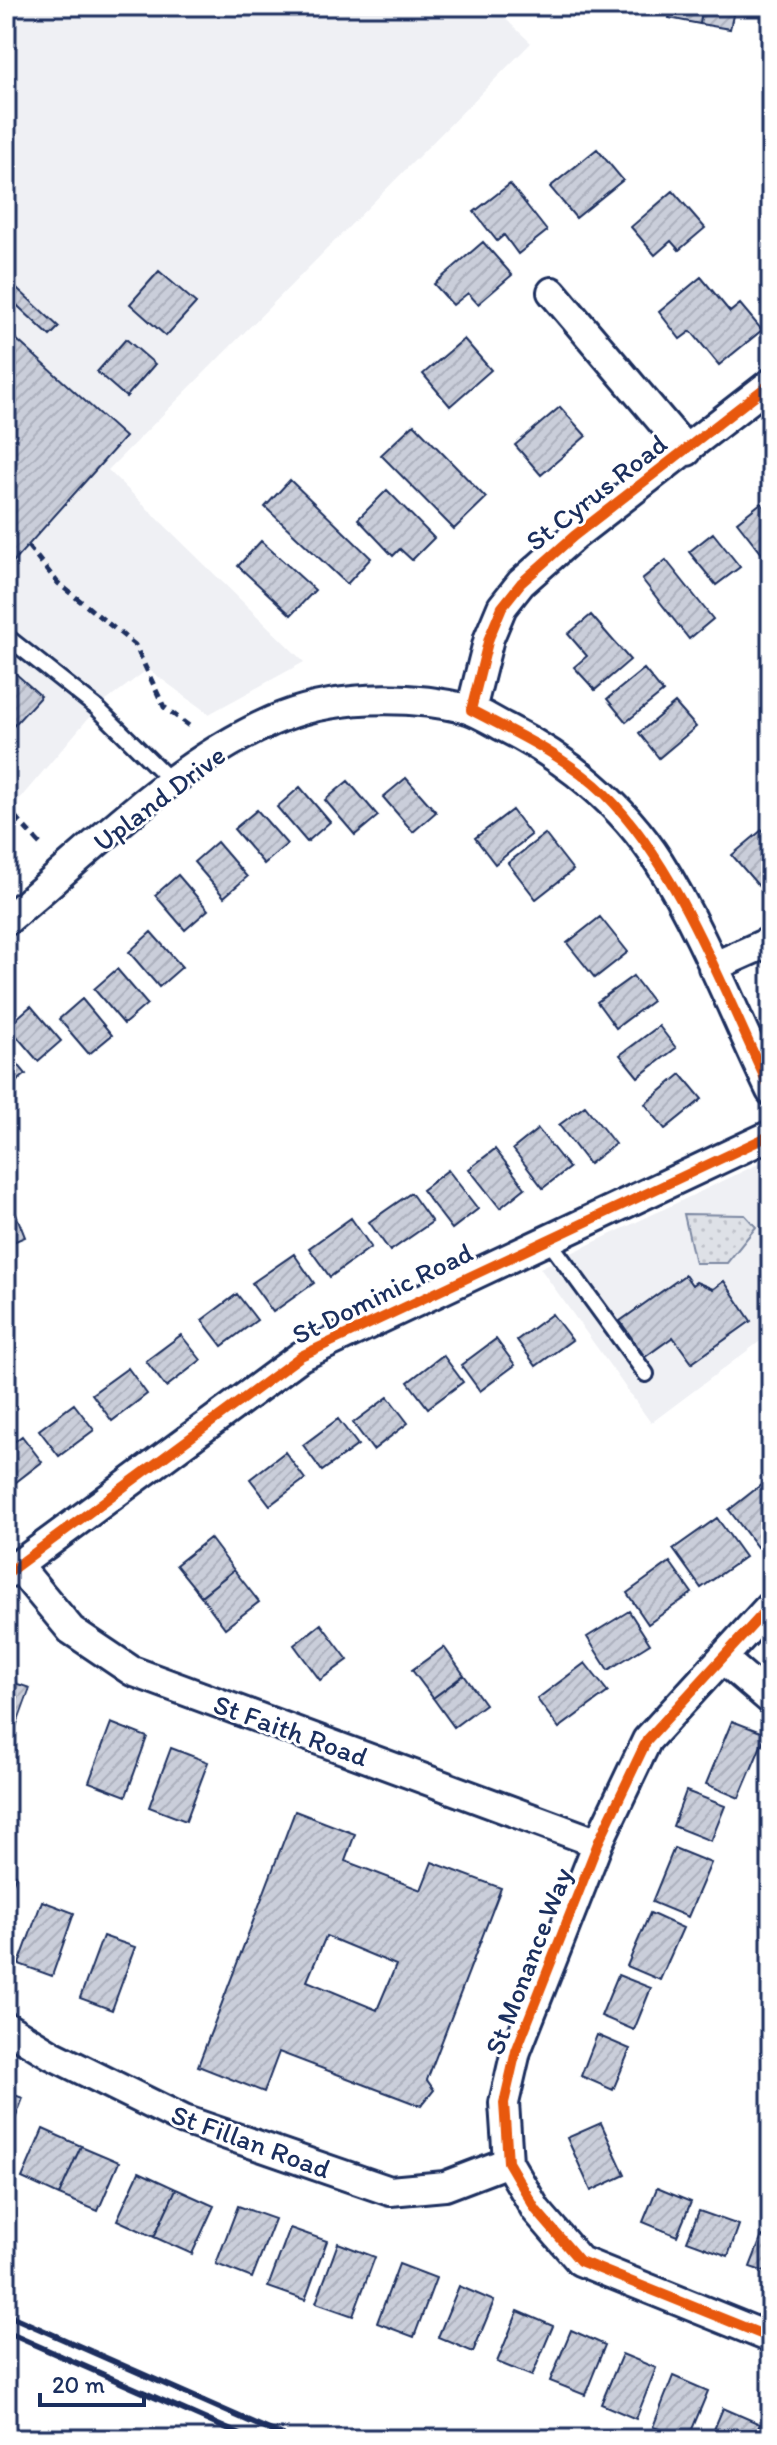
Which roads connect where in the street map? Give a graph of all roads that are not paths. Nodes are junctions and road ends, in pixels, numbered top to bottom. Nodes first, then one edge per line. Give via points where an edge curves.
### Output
1 (552, 292) dead end
2 (771, 383) edge
3 (687, 451) junction
4 (6, 636) edge
5 (471, 710) junction
6 (172, 782) junction
7 (6, 921) edge
8 (771, 941) edge
9 (713, 967) junction
10 (771, 1091) edge
11 (771, 1135) edge
12 (548, 1240) junction
13 (646, 1374) dead end
14 (12, 1570) edge
15 (771, 1605) edge
16 (722, 1658) junction
17 (771, 1700) edge
18 (598, 1843) junction
19 (6, 2027) edge
20 (508, 2162) junction
21 (771, 2338) edge

1 - 3 street
2 - 3 street, St Cyrus Road
3 - 5 street, St Cyrus Road via 521,583 502,607 489,638
4 - 6 lane via 97,708
5 - 6 street, Upland Drive via 404,698 322,705 273,721
5 - 9 street, Upland Drive via 538,744 605,794 659,862
6 - 7 street, Upland Drive
8 - 9 street
9 - 10 street, Upland Drive
11 - 12 street, St Dominic Road
12 - 13 lane
12 - 14 street, St Dominic Road via 301,1356
14 - 18 street, St Faith Road via 71,1630 132,1671
15 - 16 street, St Monance Way
16 - 17 street
16 - 18 street, St Monance Way via 647,1740
18 - 20 street, St Monance Way via 516,2051 504,2103
19 - 20 street, St Fillan Road via 184,2120 390,2191 445,2186
20 - 21 street, St Monance Way via 536,2210 580,2261

